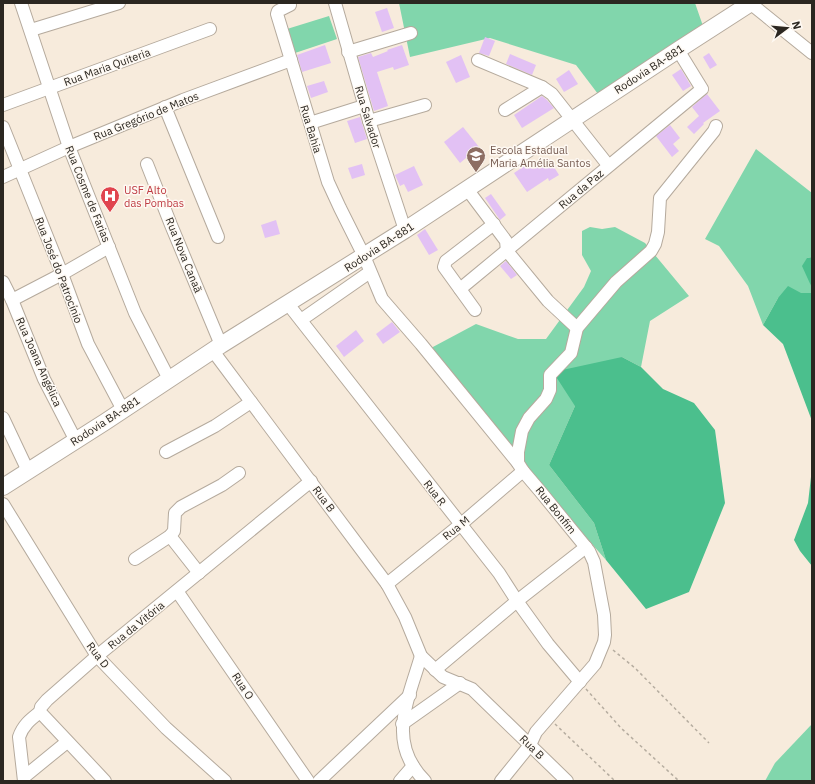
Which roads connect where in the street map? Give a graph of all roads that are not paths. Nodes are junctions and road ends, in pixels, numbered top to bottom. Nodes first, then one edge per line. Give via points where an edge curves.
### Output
1 (21, 3) edge
2 (119, 3) edge
3 (335, 3) edge
4 (750, 3) edge
5 (291, 4) edge
6 (88, 8) edge
7 (210, 29) dead end
8 (30, 30) junction
9 (411, 33) dead end
10 (678, 50) junction
11 (348, 52) junction
12 (812, 53) edge
13 (291, 60) junction
14 (478, 60) dead end
15 (542, 87) junction
16 (49, 89) junction
17 (3, 105) edge
18 (425, 105) dead end
19 (364, 106) junction
20 (165, 107) junction
21 (504, 110) dead end
22 (573, 120) junction
23 (368, 121) junction
24 (310, 123) junction
25 (716, 126) dead end
26 (3, 127) edge
27 (69, 147) junction
28 (147, 164) dead end
29 (608, 165) junction
30 (19, 169) junction
31 (3, 177) edge
32 (467, 189) junction
33 (494, 224) junction
34 (405, 230) junction
35 (218, 237) dead end
36 (109, 247) junction
37 (507, 251) junction
38 (364, 256) junction
39 (370, 272) junction
40 (62, 274) junction
41 (3, 282) edge
42 (460, 289) junction
43 (12, 300) junction
44 (288, 304) junction
45 (475, 310) dead end
46 (301, 320) junction
47 (577, 328) junction
48 (217, 348) junction
49 (169, 380) junction
50 (252, 402) junction
51 (122, 410) junction
52 (3, 418) edge
53 (76, 440) junction
54 (166, 452) dead end
55 (520, 467) junction
56 (28, 471) junction
57 (239, 473) dead end
58 (310, 481) junction
59 (3, 487) edge
60 (3, 504) edge
61 (460, 525) junction
62 (170, 536) junction
63 (586, 547) junction
64 (135, 559) dead end
65 (199, 573) junction
66 (387, 584) junction
67 (177, 591) junction
68 (517, 602) junction
69 (97, 656) junction
70 (421, 656) junction
71 (435, 670) junction
72 (580, 682) junction
73 (460, 683) junction
74 (410, 695) junction
75 (40, 712) junction
76 (402, 724) junction
77 (67, 742) junction
78 (530, 745) junction
79 (412, 766) junction
80 (24, 779) edge
81 (105, 781) edge
82 (225, 781) edge
83 (308, 781) edge
84 (320, 781) edge
85 (400, 781) edge
86 (426, 781) edge
87 (501, 781) edge
88 (568, 781) edge

1 - 8 street, Rua Cosme de Farias
2 - 6 street
3 - 11 street, Rua Salvador
4 - 10 main road, Rodovia BA-881
4 - 12 street
5 - 13 street, Rua Bahia via 280,9 277,14
6 - 8 street
7 - 16 street, Rua Maria Quiteria
8 - 16 street, Rua Cosme de Farias
9 - 11 street
10 - 22 main road, Rodovia BA-881
10 - 29 street, Rua da Paz via 702,89
11 - 19 street, Rua Salvador
13 - 20 street, Rua Gregório de Matos
13 - 24 street, Rua Bahia
14 - 15 street
15 - 21 street
15 - 22 street via 556,97
16 - 17 street, Rua Maria Quiteria
16 - 27 street, Rua Cosme de Farias
18 - 23 street
19 - 23 street, Rua Salvador
19 - 24 street
20 - 27 street, Rua Gregório de Matos
20 - 35 street
22 - 29 street
22 - 32 main road, Rodovia BA-881
23 - 34 street, Rua Salvador
24 - 38 street, Rua Bahia via 328,182
25 - 47 street via 660,198 658,232 651,251 616,282
26 - 30 street, Rua José do Patrocínio
27 - 30 street, Rua Gregório de Matos
27 - 36 street, Rua Cosme de Farias
28 - 48 street, Rua Nova Canaã
29 - 37 street, Rua da Paz
30 - 31 street, Rua Gregório de Matos
30 - 40 street, Rua José do Patrocínio
32 - 33 street
32 - 34 main road, Rodovia BA-881
33 - 37 street via 506,241
33 - 42 street via 450,258 444,266
34 - 38 main road, Rodovia BA-881
36 - 40 street
36 - 49 street, Rua Cosme de Farias via 135,313
37 - 42 street, Rua da Paz
37 - 47 street via 548,301
38 - 39 street, Rua Bonfim
38 - 44 main road, Rodovia BA-881
39 - 46 street
39 - 55 street, Rua Bonfim via 382,299
40 - 43 street
40 - 51 street, Rua José do Patrocínio via 88,344
41 - 43 street, Rua Joana Angélica
42 - 45 street
43 - 53 street, Rua Joana Angélica via 44,379
44 - 46 street, Rua R
44 - 48 main road, Rodovia BA-881
46 - 61 street, Rua R
47 - 55 street via 571,353 550,375 550,390 546,399 524,426 520,439
48 - 49 main road, Rodovia BA-881
48 - 50 street, Rua B
49 - 51 main road, Rodovia BA-881
50 - 54 street via 215,426
50 - 58 street, Rua B
51 - 53 main road, Rodovia BA-881
52 - 56 street
53 - 56 main road, Rodovia BA-881
55 - 61 street, Rua M
55 - 63 street, Rua Bonfim
56 - 59 main road, Rodovia BA-881
57 - 62 street via 181,507 175,513 174,531
58 - 65 street, Rua da Vitória
58 - 66 street, Rua B
60 - 69 street, Rua D
61 - 66 street, Rua M
61 - 68 street, Rua R
62 - 64 street
62 - 65 street
63 - 68 street
63 - 72 street, Rua Bonfim via 594,562 605,635 595,664
65 - 67 street, Rua da Vitória
66 - 70 street, Rua B
67 - 69 street, Rua da Vitória
67 - 83 street, Rua O
68 - 71 street
68 - 72 street, Rua R
69 - 75 street, Rua da Vitória via 47,700
69 - 82 street, Rua D via 166,728
70 - 71 street, Rua B
70 - 74 street
71 - 73 street, Rua B via 446,678
72 - 78 street, Rua Bonfim via 536,732
73 - 76 street
73 - 78 street, Rua B via 472,689
74 - 76 street
74 - 84 street
75 - 77 street
75 - 80 street, Rua da Vitória via 27,722 19,737
76 - 79 street via 404,743
77 - 80 street
77 - 81 street
78 - 87 street, Rua Bonfim
78 - 88 street, Rua B
79 - 85 street
79 - 86 street

